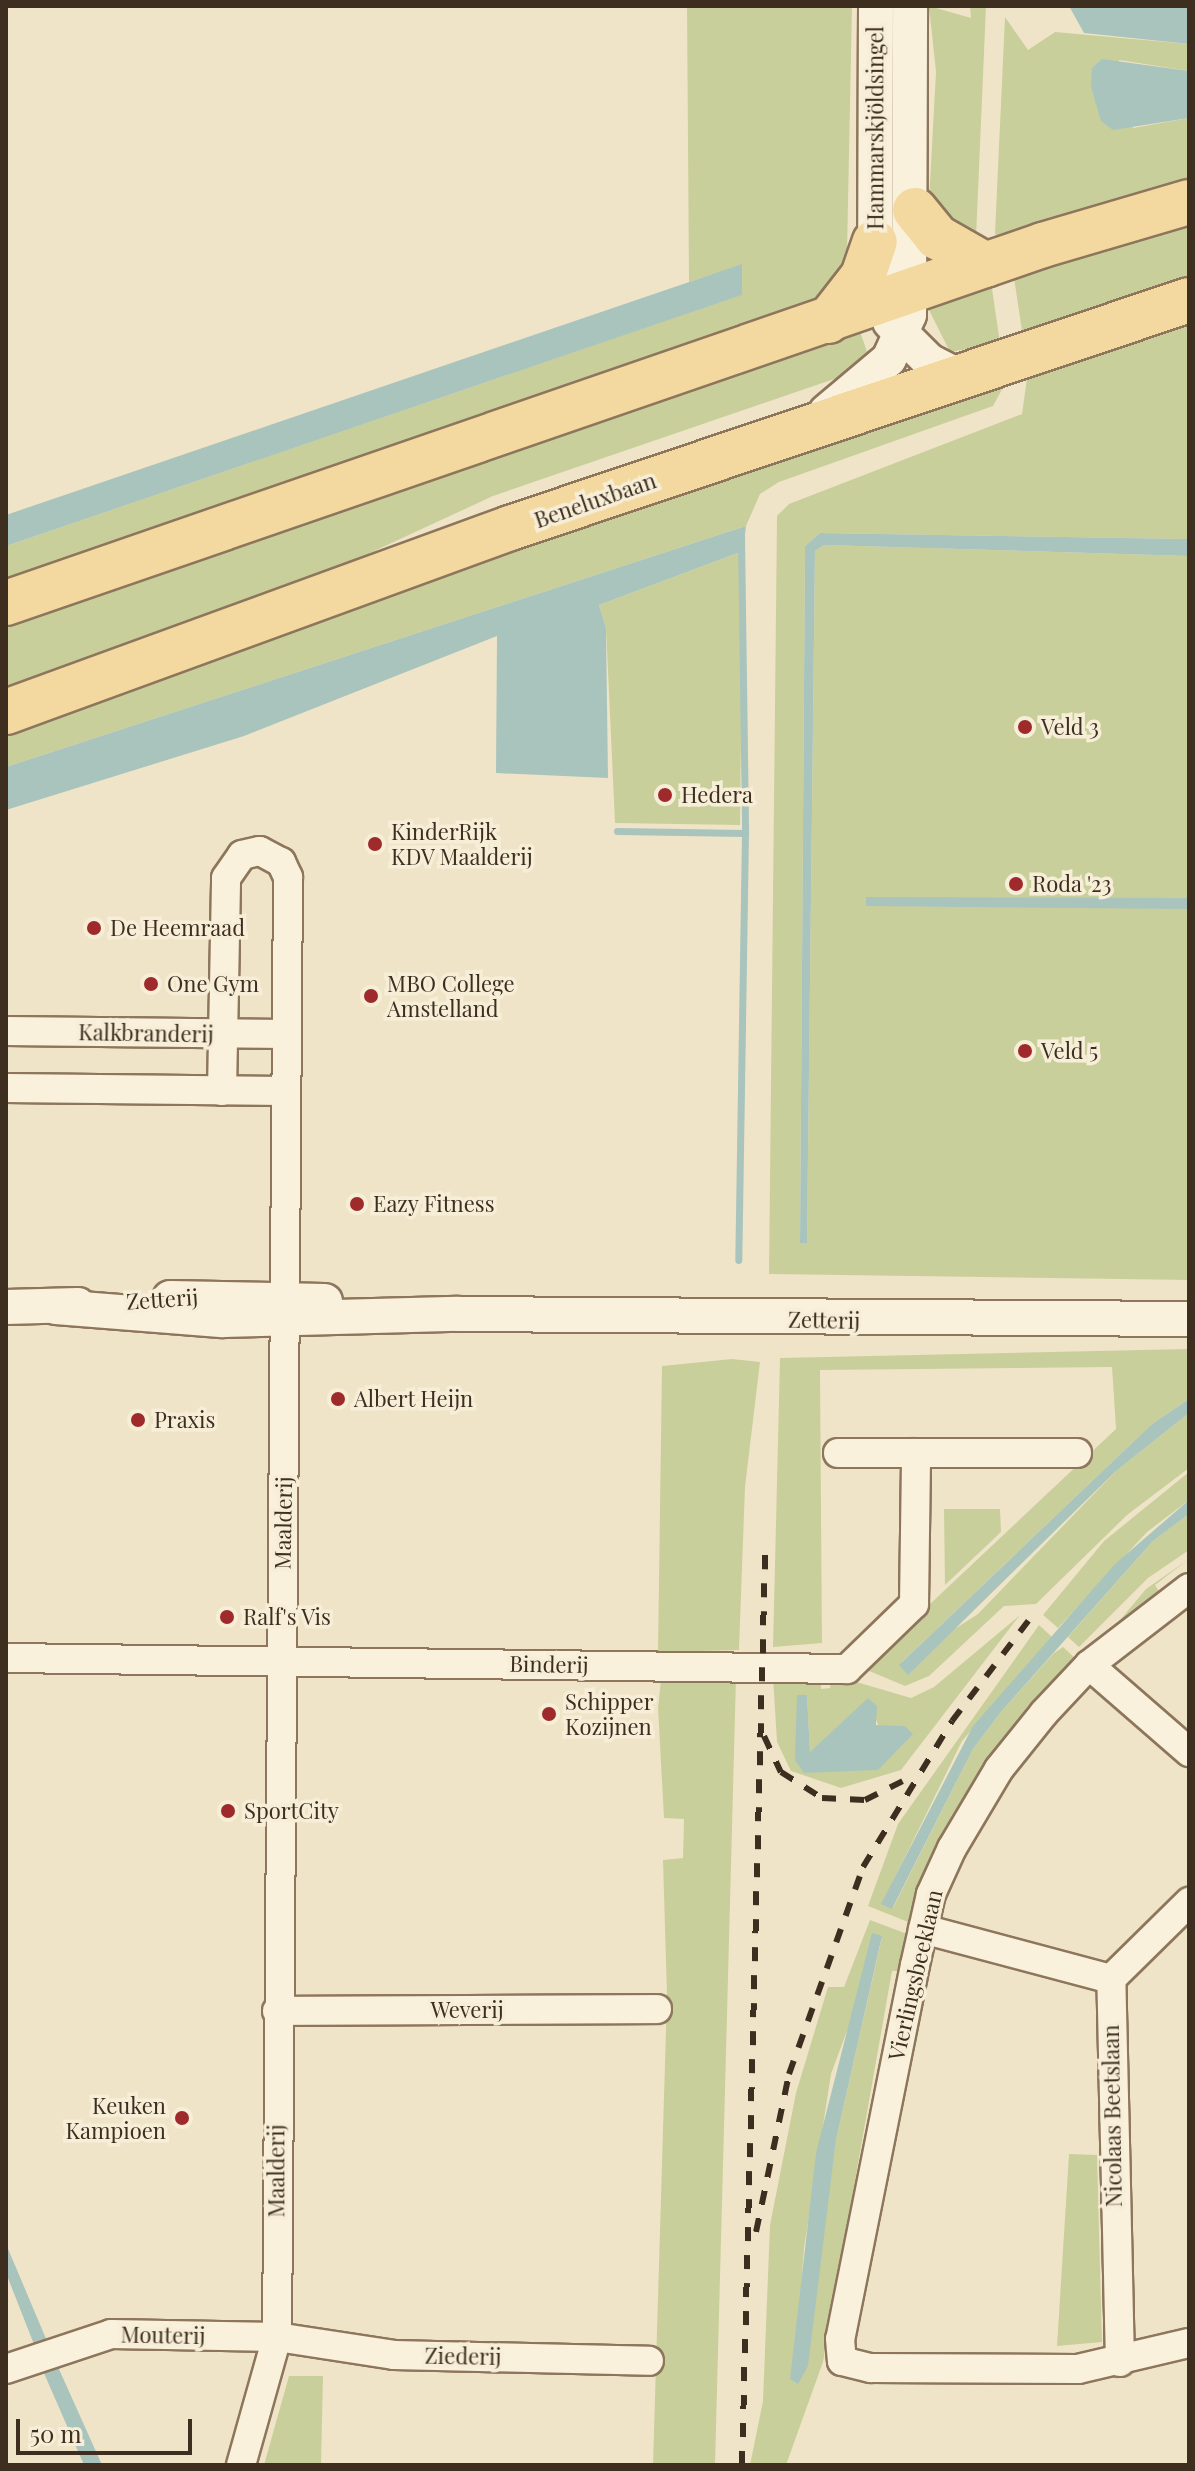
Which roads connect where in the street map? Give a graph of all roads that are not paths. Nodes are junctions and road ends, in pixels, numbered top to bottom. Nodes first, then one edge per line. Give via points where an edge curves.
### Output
1 (876, 6) edge
2 (910, 6) edge
3 (1189, 202) edge
4 (915, 210) junction
5 (875, 242) junction
6 (986, 265) junction
7 (1189, 300) edge
8 (897, 311) junction
9 (828, 321) junction
10 (957, 375) junction
11 (796, 432) junction
12 (6, 603) edge
13 (6, 712) edge
14 (6, 1031) edge
15 (223, 1034) junction
16 (286, 1034) junction
17 (6, 1088) edge
18 (222, 1091) junction
19 (285, 1091) junction
20 (6, 1307) edge
21 (283, 1308) junction
22 (1189, 1319) edge
23 (838, 1453) dead end
24 (916, 1453) junction
25 (1077, 1453) dead end
26 (1189, 1588) edge
27 (6, 1658) edge
28 (281, 1661) junction
29 (1089, 1665) junction
30 (1189, 1752) edge
31 (1189, 1902) edge
32 (923, 1929) junction
33 (1111, 1979) junction
34 (657, 2009) dead end
35 (277, 2011) junction
36 (277, 2337) junction
37 (1189, 2343) edge
38 (649, 2361) dead end
39 (1120, 2362) junction
40 (6, 2369) edge
41 (241, 2465) edge

1 - 5 street, Hammarskjöldsingel
2 - 4 street, Hammarskjöldsingel
3 - 6 main road
4 - 6 main road via 937,237
4 - 8 street, Hammarskjöldsingel
5 - 8 street, Hammarskjöldsingel
5 - 9 main road via 863,276
6 - 8 main road
7 - 10 main road, Beneluxbaan
8 - 9 main road
8 - 10 street
8 - 11 street via 869,382
9 - 12 main road
10 - 11 main road, Beneluxbaan
11 - 13 main road, Beneluxbaan via 206,635
14 - 15 street, Kalkbranderij
15 - 16 street, Kalkbranderij
15 - 16 street, Maalderij via 226,878 242,855 260,851 281,862 288,877
15 - 18 street, Maalderij
16 - 19 street, Maalderij
17 - 18 street
18 - 19 street
19 - 21 street, Maalderij
20 - 21 street, Zetterij
21 - 22 street, Zetterij
21 - 28 street, Maalderij
23 - 24 street
24 - 25 street
24 - 28 street, Binderij via 914,1604 847,1669
26 - 29 street, Vierlingsbeeklaan
27 - 28 street, Binderij
28 - 35 street, Maalderij
29 - 30 street
29 - 32 street, Vierlingsbeeklaan via 971,1811 931,1894
31 - 33 street
32 - 33 street
32 - 39 street, Vierlingsbeeklaan via 856,2260 842,2361 871,2368
33 - 39 street, Nicolaas Beetslaan
34 - 35 street, Weverij
35 - 36 street, Maalderij
36 - 38 street, Ziederij via 394,2355
36 - 40 street, Mouterij via 111,2334
36 - 41 street, Maalderij
37 - 39 street

